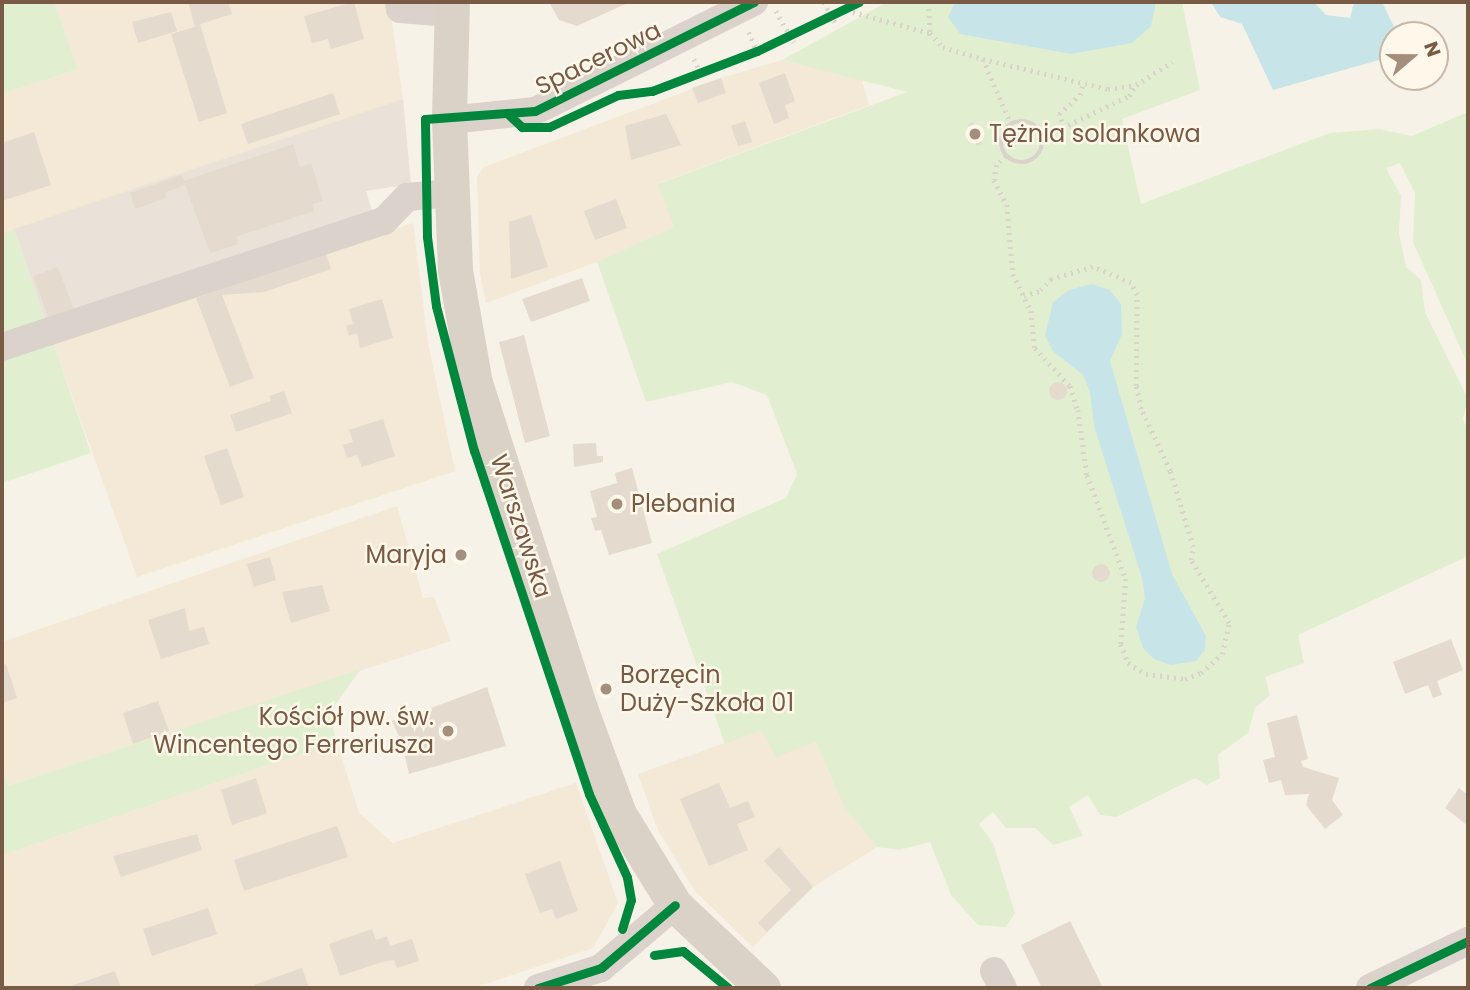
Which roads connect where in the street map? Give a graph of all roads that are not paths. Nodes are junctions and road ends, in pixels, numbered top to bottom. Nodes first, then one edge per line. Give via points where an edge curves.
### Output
1 (399, 2) edge
2 (452, 8) edge
3 (756, 14) edge
4 (449, 120) junction
5 (452, 193) junction
6 (2, 346) edge
7 (674, 905) junction
8 (1468, 941) edge
9 (538, 988) edge
10 (763, 988) edge
11 (1370, 988) edge

1 - 2 street via 400,9
2 - 4 main road, Warszawska
3 - 4 street, Spacerowa via 535,111
4 - 5 main road, Warszawska
5 - 6 street via 407,197 384,221
5 - 7 main road, Warszawska via 455,270 474,383 607,786 627,830
7 - 9 street via 601,968
7 - 10 main road, Warszawska
8 - 11 street

